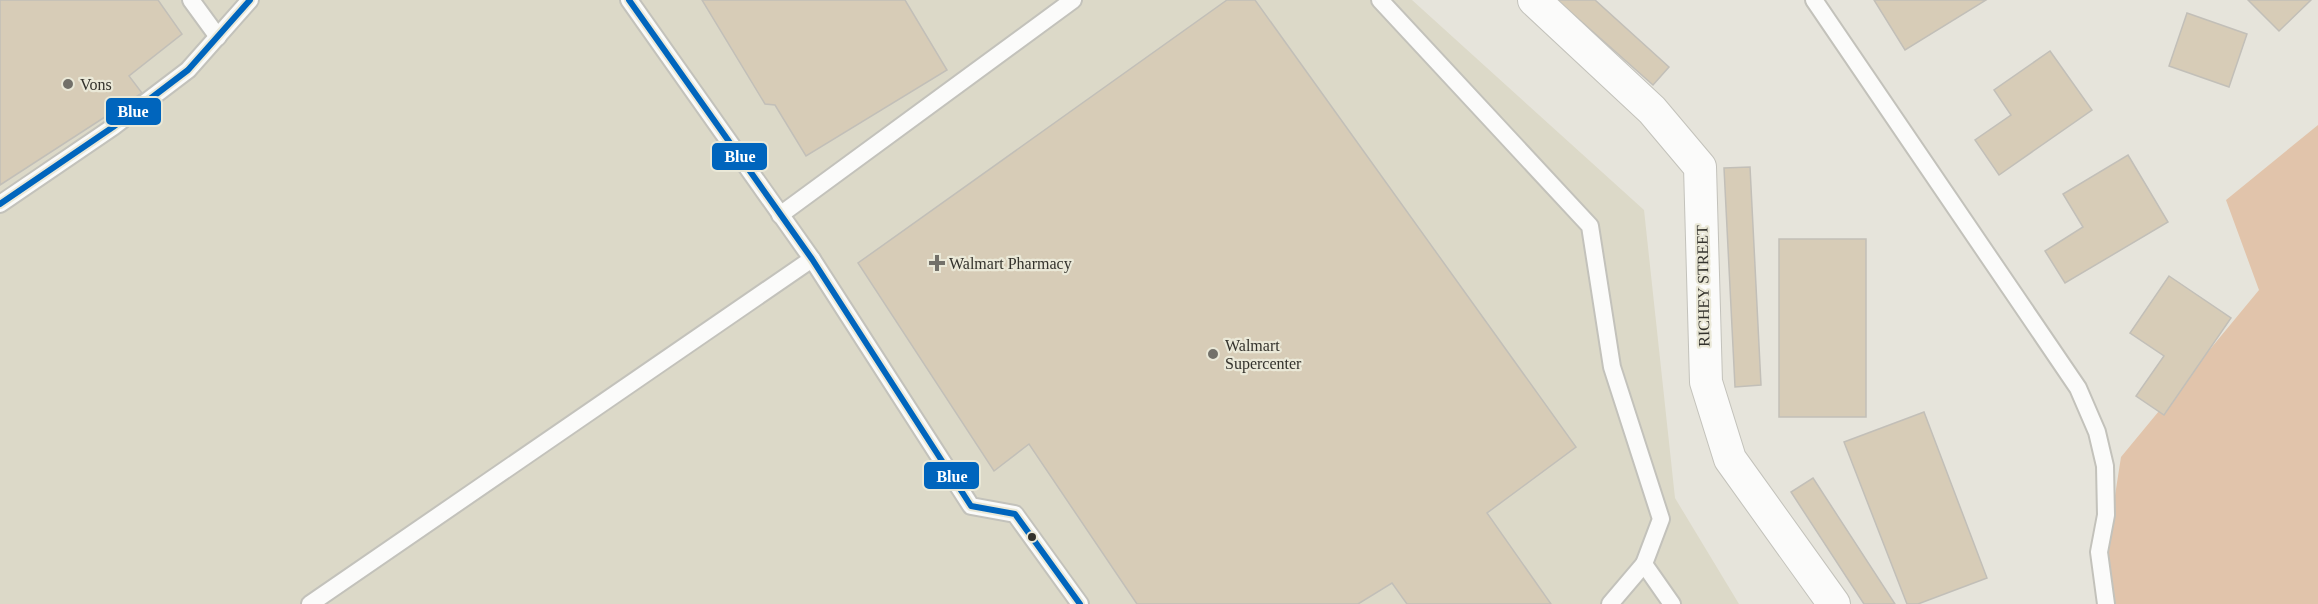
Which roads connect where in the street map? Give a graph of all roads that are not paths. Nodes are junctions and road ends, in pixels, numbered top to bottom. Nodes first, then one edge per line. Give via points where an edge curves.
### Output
1 (191, 0) edge
2 (250, 0) edge
3 (629, 0) edge
4 (1073, 0) edge
5 (1380, 0) edge
6 (1534, 0) edge
7 (1814, 0) edge
8 (218, 37) junction
9 (0, 204) edge
10 (780, 215) junction
11 (812, 259) junction
12 (1644, 564) junction
13 (310, 604) edge
14 (1080, 604) edge
15 (1611, 604) edge
16 (1672, 604) edge
17 (1834, 604) edge
18 (2106, 604) edge

1 - 8 lane
2 - 8 lane
3 - 10 lane
4 - 10 lane
5 - 12 lane via 1590,226 1612,367 1661,519
6 - 17 street, RICHEY STREET via 1652,110 1700,167 1706,382 1730,459
7 - 18 lane via 2078,388 2097,432 2105,465 2106,516 2099,552
8 - 9 lane via 188,70
10 - 11 lane
11 - 13 lane
11 - 14 lane via 971,506 1015,514
12 - 15 lane
12 - 16 lane

